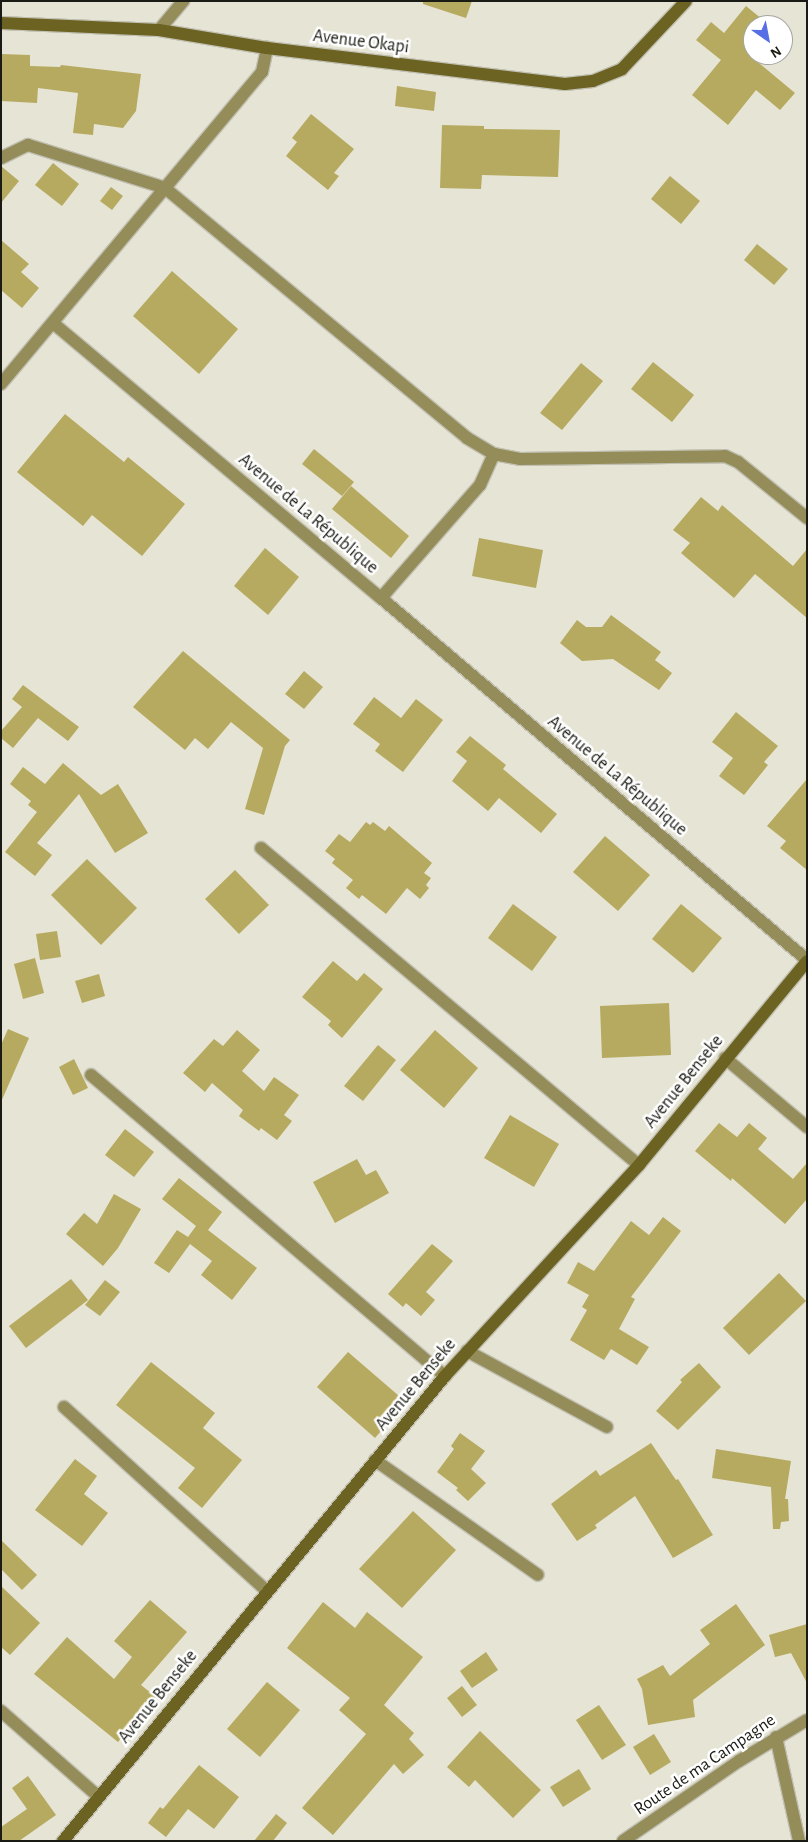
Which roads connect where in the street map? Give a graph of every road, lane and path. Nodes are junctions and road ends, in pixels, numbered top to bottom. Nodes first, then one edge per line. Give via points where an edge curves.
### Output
1 (183, 1) edge
2 (686, 1) edge
3 (1, 23) edge
4 (159, 30) junction
5 (268, 48) junction
6 (1, 158) edge
7 (165, 188) junction
8 (53, 323) junction
9 (1, 384) edge
10 (494, 454) junction
11 (807, 518) edge
12 (381, 598) junction
13 (261, 848) dead end
14 (807, 961) edge
15 (725, 1058) junction
16 (91, 1075) dead end
17 (807, 1127) edge
18 (639, 1165) junction
19 (467, 1351) junction
20 (445, 1376) junction
21 (64, 1407) dead end
22 (607, 1427) dead end
23 (375, 1460) junction
24 (538, 1574) dead end
25 (267, 1591) junction
26 (1, 1711) edge
27 (807, 1720) edge
28 (776, 1737) junction
29 (99, 1797) junction
30 (63, 1841) edge
31 (623, 1841) edge
32 (799, 1841) edge

1 - 4 street
2 - 5 street, Avenue Okapi via 622,68 593,81 565,84
3 - 4 street, Avenue Okapi
4 - 5 street, Avenue Okapi
5 - 7 street via 262,72
6 - 7 street via 28,145
7 - 8 street
7 - 10 street via 467,438
8 - 9 street
8 - 12 street, Avenue de La République
10 - 11 street via 520,459 725,456 738,462
10 - 12 street via 480,485
12 - 14 street, Avenue de La République
13 - 18 street
14 - 15 street, Avenue Benseke
15 - 17 street
15 - 18 street, Avenue Benseke
16 - 20 street
18 - 19 street, Avenue Benseke
19 - 20 street, Avenue Benseke
19 - 22 street
20 - 23 street, Avenue Benseke
21 - 25 street
23 - 24 street
23 - 25 street, Avenue Benseke
25 - 29 street, Avenue Benseke
26 - 29 street
27 - 28 street, Route de ma Campagne
28 - 31 street, Route de ma Campagne
28 - 32 street
29 - 30 street, Avenue Benseke

